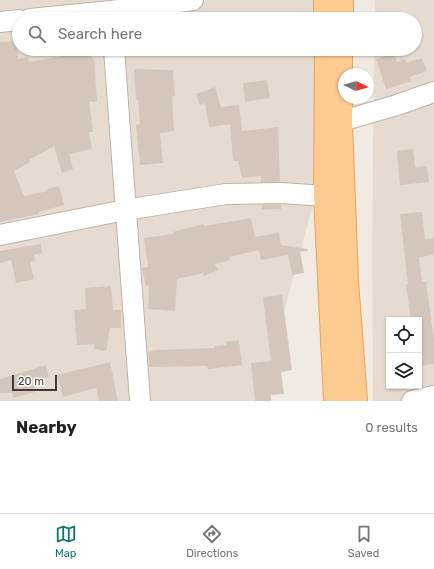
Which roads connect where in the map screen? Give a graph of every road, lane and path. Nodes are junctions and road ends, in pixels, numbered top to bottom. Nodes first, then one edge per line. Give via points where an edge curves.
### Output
1 (193, 0) edge
2 (325, 0) edge
3 (342, 0) edge
4 (111, 10) edge
5 (93, 12) edge
6 (325, 12) edge
7 (342, 12) edge
8 (12, 21) edge
9 (0, 22) edge
10 (115, 56) edge
11 (327, 56) edge
12 (340, 56) edge
13 (434, 92) edge
14 (333, 124) junction
15 (325, 196) junction
16 (125, 210) junction
17 (0, 234) edge
18 (434, 396) edge
19 (140, 401) edge
20 (335, 401) edge
21 (356, 401) edge
22 (412, 401) edge

1 - 4 street
2 - 6 main road
3 - 7 main road
4 - 5 street
8 - 9 street
10 - 16 street
11 - 14 main road
12 - 14 main road
13 - 14 street
14 - 15 main road
14 - 21 main road
15 - 16 street via 281,192 226,194
15 - 20 main road
16 - 17 street
16 - 19 street
18 - 22 street

